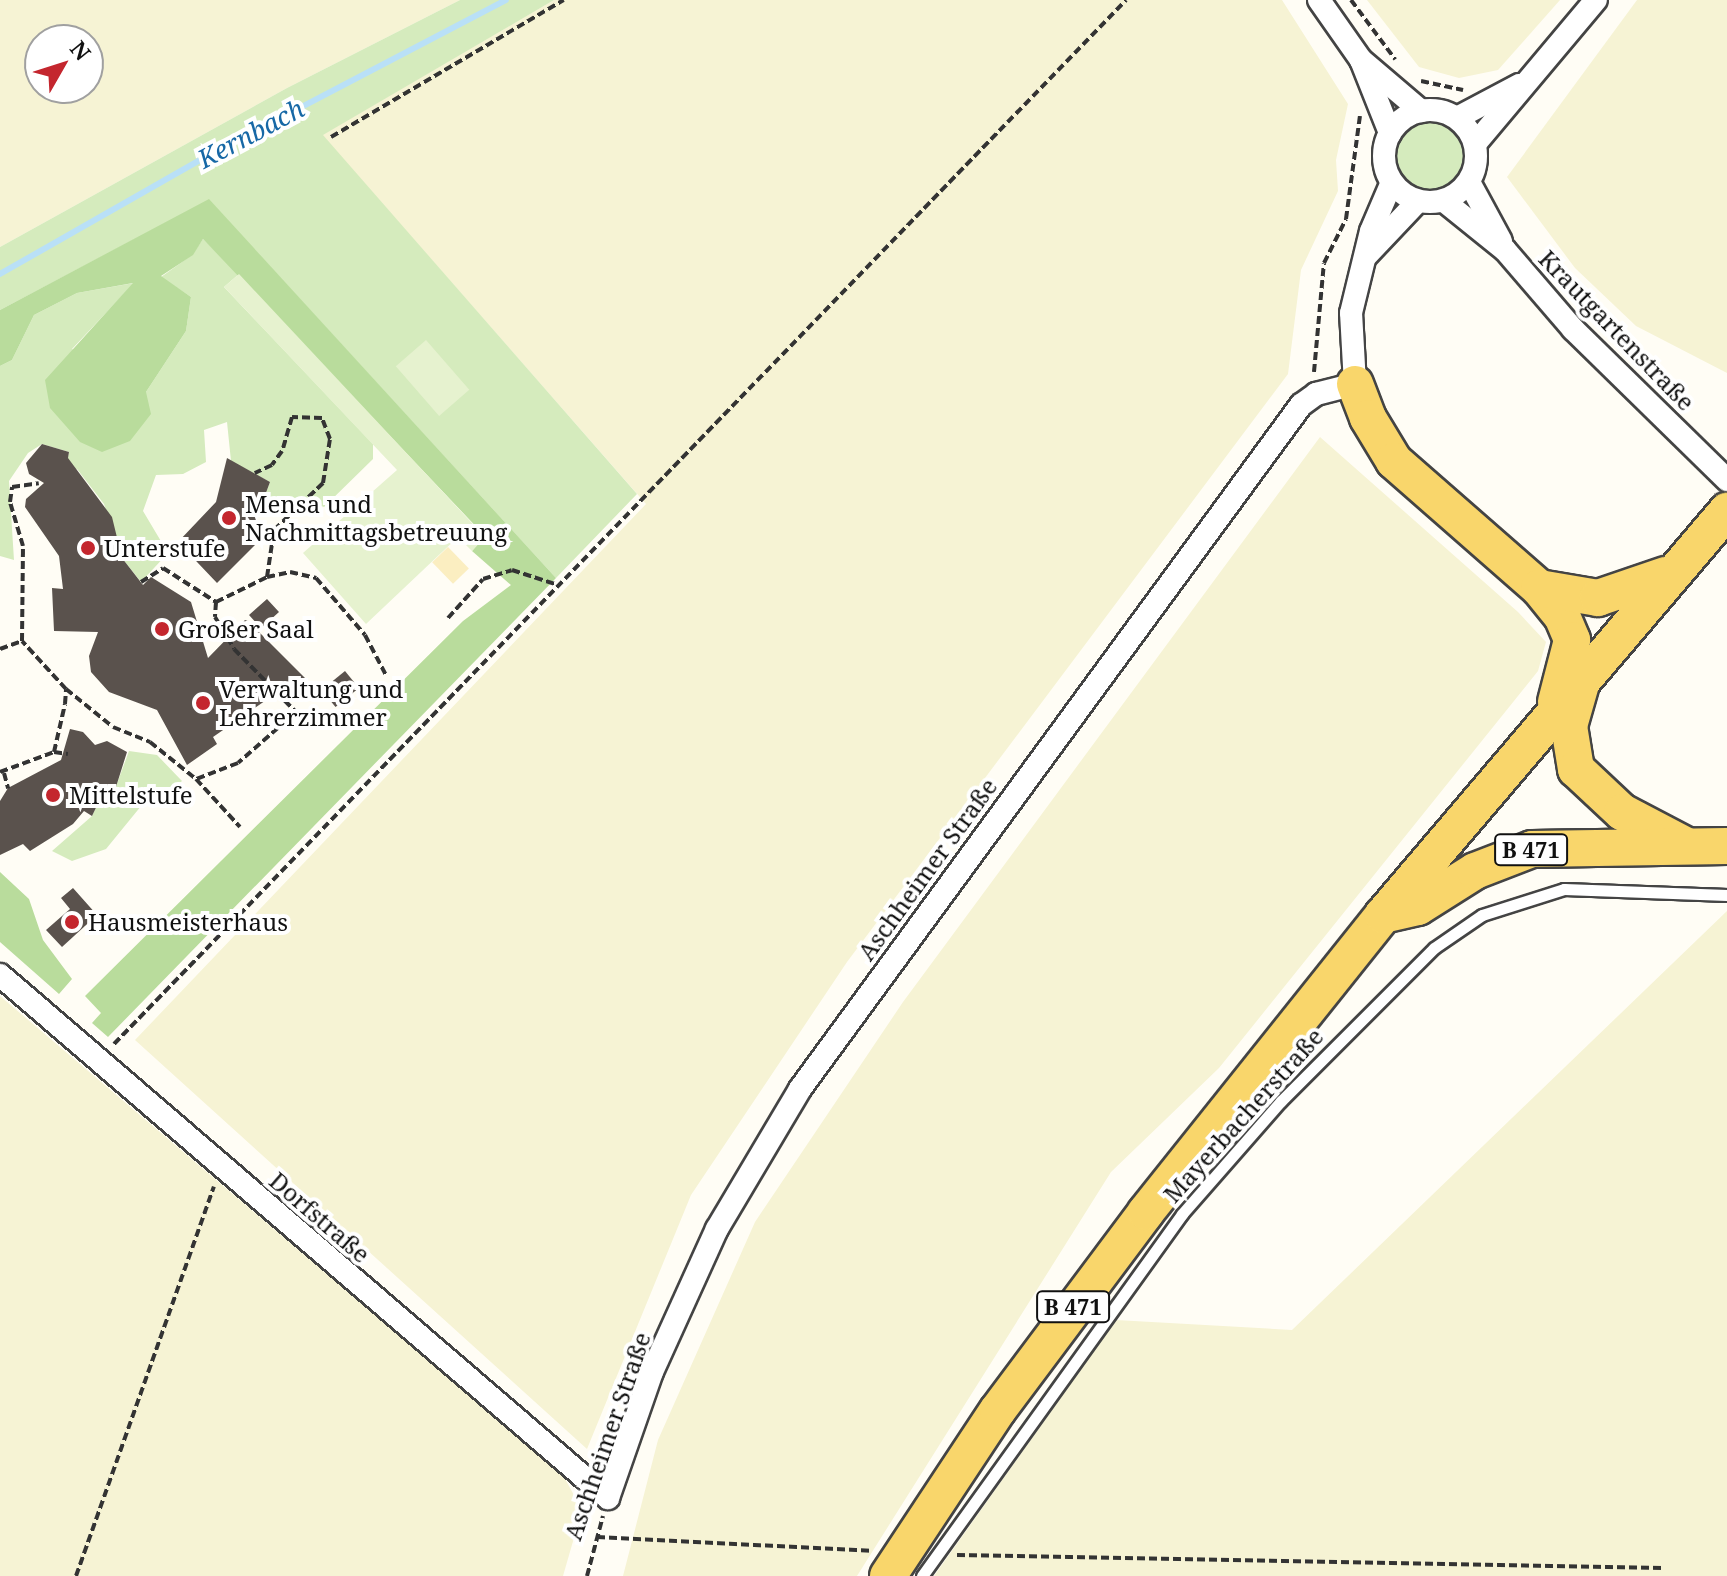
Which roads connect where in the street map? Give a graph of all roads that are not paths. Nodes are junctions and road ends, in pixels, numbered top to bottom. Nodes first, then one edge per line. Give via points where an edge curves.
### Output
1 (1319, 0) edge
2 (1596, 0) edge
3 (1361, 60) junction
4 (1527, 80) junction
5 (1421, 111) junction
6 (1457, 118) junction
7 (1390, 133) junction
8 (1475, 144) junction
9 (1392, 182) junction
10 (1469, 182) junction
11 (1418, 201) junction
12 (1444, 201) junction
13 (1505, 250) junction
14 (1367, 255) junction
15 (1355, 384) junction
16 (1727, 480) edge
17 (1727, 511) edge
18 (1670, 574) junction
19 (1539, 588) junction
20 (1584, 676) junction
21 (1552, 715) junction
22 (1710, 848) edge
23 (1727, 895) edge
24 (1383, 915) junction
25 (0, 975) edge
26 (608, 1498) joint
27 (886, 1564) edge
28 (922, 1576) edge

1 - 3 street
2 - 4 street
3 - 5 street
3 - 7 street
4 - 6 street
4 - 8 street
5 - 6 street
5 - 7 street
6 - 8 street
7 - 9 street via 1384,158
8 - 10 street
9 - 11 street
9 - 14 street
10 - 12 street
10 - 13 street, Krautgartenstraße
11 - 12 street
11 - 14 street
12 - 13 street, Krautgartenstraße
13 - 16 street, Krautgartenstraße via 1573,329
14 - 15 street via 1351,313
15 - 19 main road via 1394,461
15 - 26 street, Aschheimer Straße via 1316,394 1301,405 800,1089 717,1229 652,1372
17 - 18 main road, B 471
18 - 19 main road, B 471 via 1598,598
18 - 20 main road, B 471
19 - 21 main road, B 471 via 1562,616 1572,640
20 - 21 main road, B 471
20 - 22 main road, B 471 via 1569,726 1576,769 1622,812
21 - 24 main road, B 471
22 - 24 main road, B 471 via 1532,849 1475,871 1418,907
23 - 28 lane, Mayerbacherstraße via 1564,889 1482,915 1434,948 1281,1101 1182,1214
24 - 27 main road, B 471 via 1051,1337
25 - 26 street, Dorfstraße

